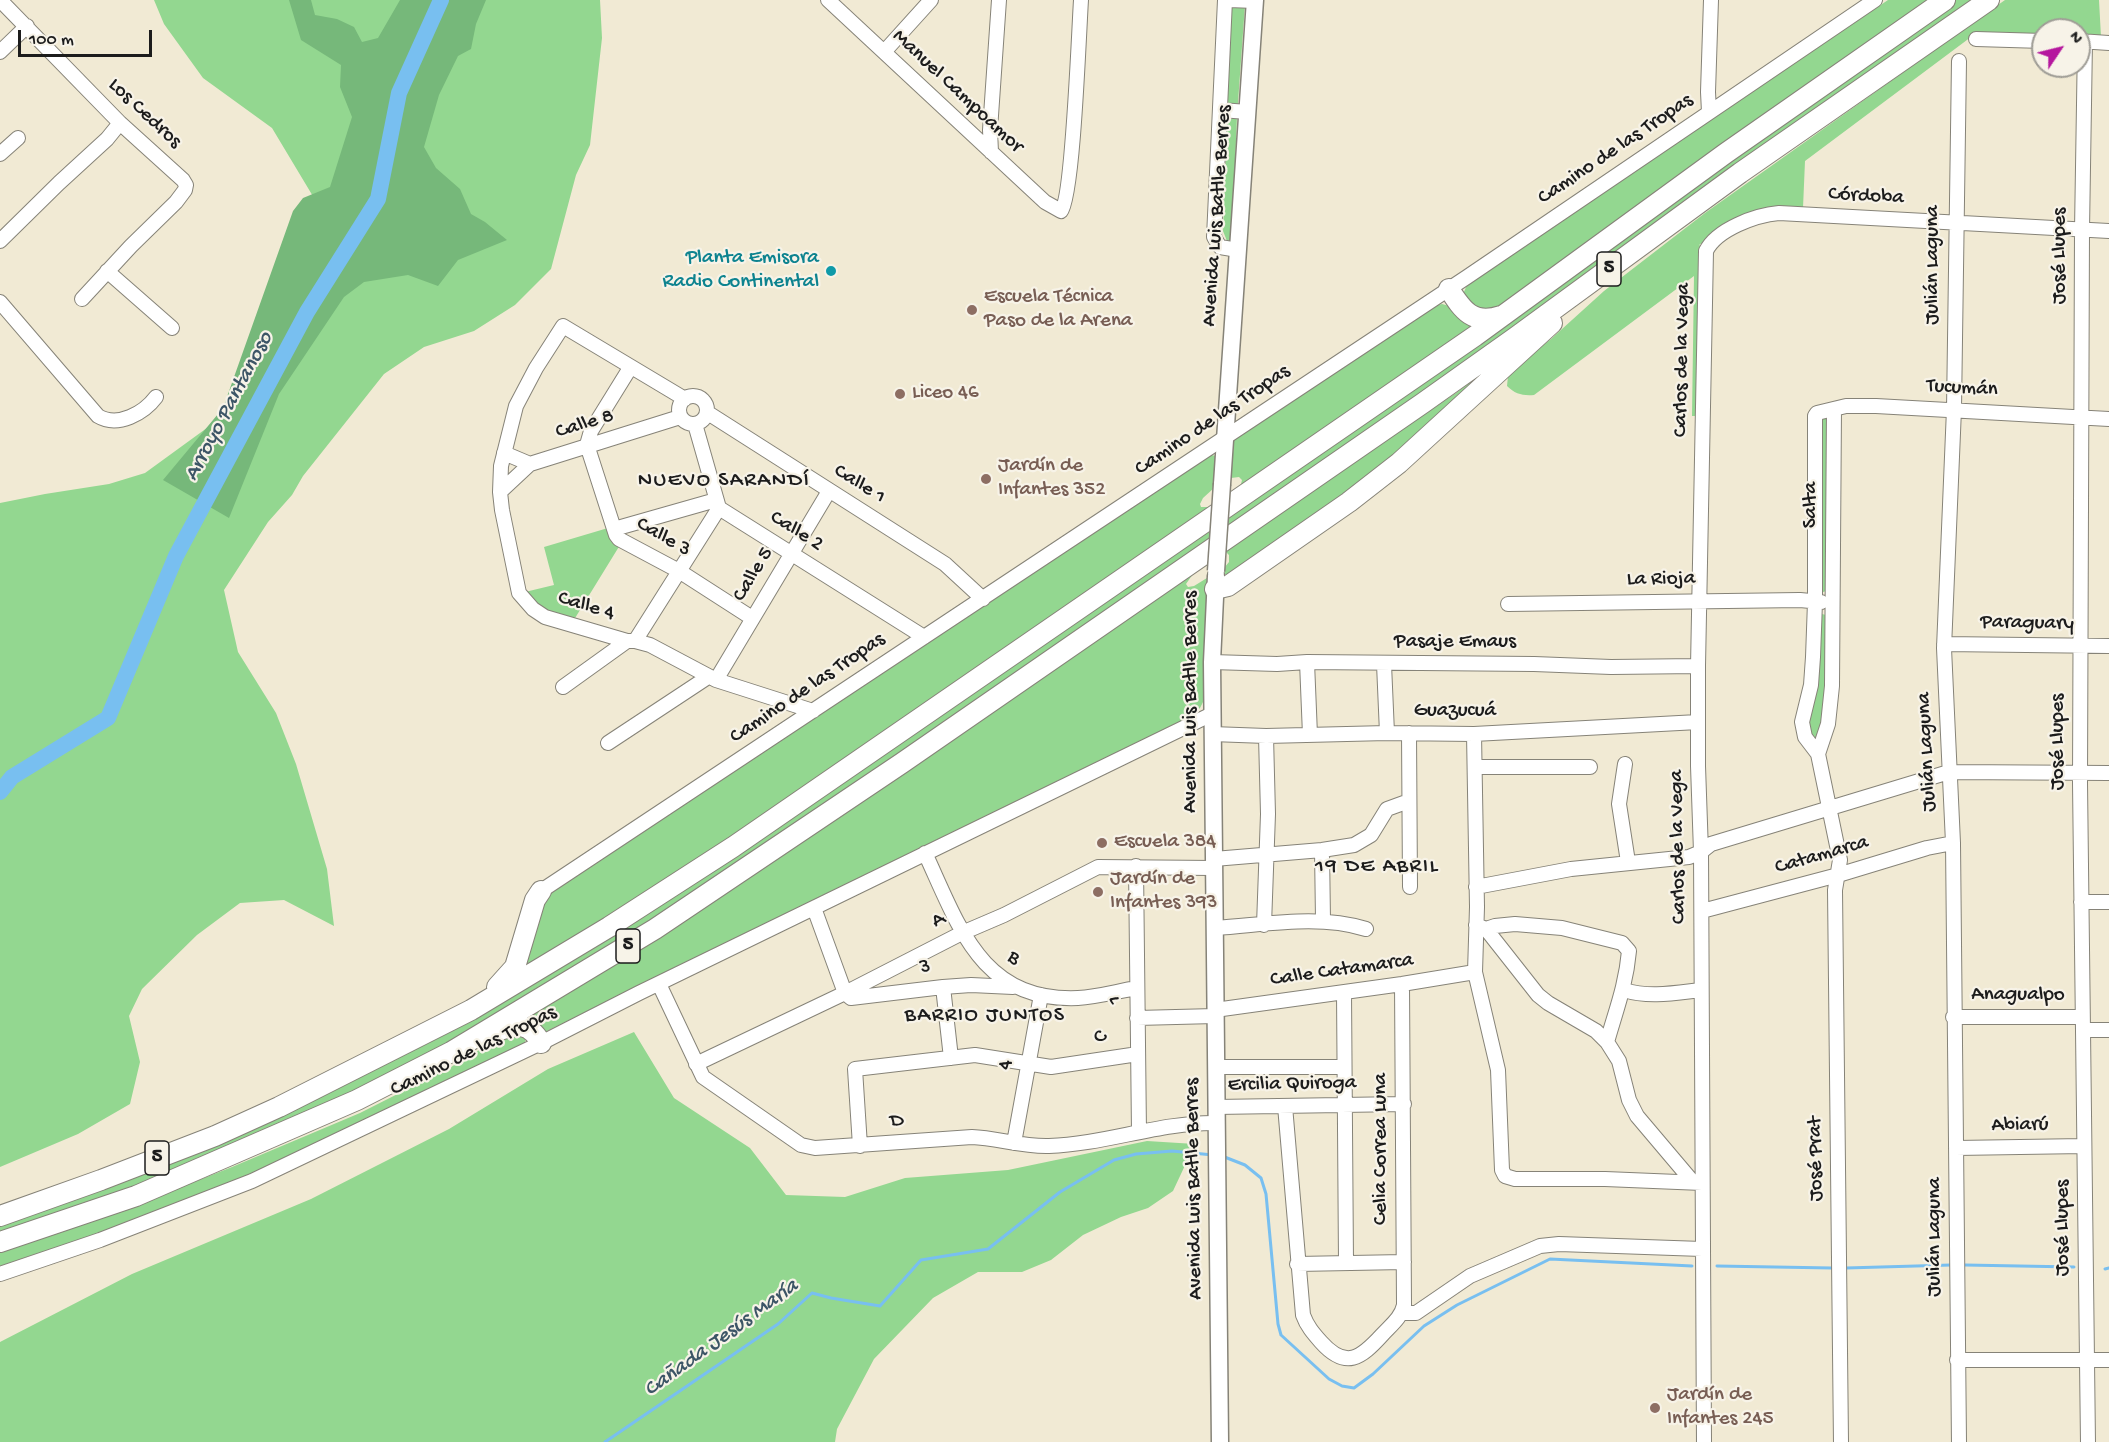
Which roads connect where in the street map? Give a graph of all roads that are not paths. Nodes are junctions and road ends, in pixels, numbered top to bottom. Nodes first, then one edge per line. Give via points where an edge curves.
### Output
1 (0, 0) edge
2 (828, 0) edge
3 (931, 0) edge
4 (999, 0) edge
5 (1081, 0) edge
6 (1227, 0) edge
7 (1255, 0) edge
8 (1711, 0) edge
9 (1875, 0) edge
10 (1945, 0) edge
11 (1989, 0) edge
12 (27, 26) junction
13 (1976, 39) dead end
14 (2031, 41) edge
15 (2091, 42) edge
16 (2109, 43) edge
17 (0, 52) edge
18 (884, 52) junction
19 (1959, 61) dead end
20 (2082, 78) edge
21 (1220, 110) junction
22 (1248, 112) junction
23 (1709, 112) junction
24 (120, 123) junction
25 (18, 138) dead end
26 (991, 152) junction
27 (0, 154) edge
28 (1955, 223) junction
29 (2082, 230) junction
30 (2109, 231) edge
31 (0, 241) edge
32 (1238, 250) junction
33 (1706, 251) joint
34 (107, 271) junction
35 (1606, 272) junction
36 (1449, 289) junction
37 (82, 299) dead end
38 (0, 302) edge
39 (1504, 316) junction
40 (172, 328) dead end
41 (630, 368) junction
42 (156, 397) dead end
43 (685, 399) junction
44 (1834, 409) junction
45 (1954, 409) junction
46 (708, 413) junction
47 (1815, 416) joint
48 (680, 417) junction
49 (2081, 417) junction
50 (2109, 418) edge
51 (695, 424) junction
52 (1225, 438) junction
53 (587, 446) junction
54 (504, 453) junction
55 (530, 464) junction
56 (500, 492) junction
57 (829, 492) junction
58 (717, 504) junction
59 (614, 529) junction
60 (791, 554) junction
61 (679, 571) junction
62 (1215, 580) junction
63 (982, 599) junction
64 (1699, 600) junction
65 (1815, 602) junction
66 (1833, 602) junction
67 (1508, 604) dead end
68 (752, 618) junction
69 (924, 637) junction
70 (631, 641) junction
71 (1944, 644) junction
72 (2080, 646) junction
73 (2109, 646) edge
74 (1212, 662) junction
75 (1307, 662) junction
76 (1384, 664) junction
77 (1698, 666) junction
78 (712, 679) junction
79 (563, 687) dead end
80 (813, 711) junction
81 (1212, 714) junction
82 (1698, 722) junction
83 (1387, 733) junction
84 (1409, 733) junction
85 (1212, 734) junction
86 (1474, 734) junction
87 (1310, 735) junction
88 (1266, 736) junction
89 (608, 743) dead end
90 (1818, 754) junction
91 (1625, 764) dead end
92 (1475, 766) junction
93 (1590, 767) dead end
94 (1949, 772) junction
95 (2080, 773) junction
96 (2109, 773) edge
97 (1409, 801) junction
98 (1829, 808) junction
99 (1953, 843) junction
100 (1322, 850) junction
101 (1701, 852) junction
102 (925, 853) junction
103 (1267, 854) junction
104 (1628, 862) junction
105 (1214, 864) junction
106 (1136, 867) junction
107 (1838, 875) junction
108 (1410, 887) dead end
109 (1476, 887) junction
110 (541, 891) joint
111 (2081, 902) junction
112 (2109, 902) edge
113 (814, 908) junction
114 (1702, 911) junction
115 (1323, 920) junction
116 (1264, 925) junction
117 (1481, 927) junction
118 (1215, 928) junction
119 (1366, 929) dead end
120 (962, 933) junction
121 (1475, 972) junction
122 (659, 984) junction
123 (1402, 984) junction
124 (943, 987) junction
125 (1013, 987) junction
126 (1137, 988) junction
127 (1624, 990) junction
128 (1701, 990) junction
129 (845, 993) junction
130 (1344, 993) junction
131 (1041, 995) junction
132 (471, 1010) junction
133 (1215, 1013) junction
134 (1953, 1017) junction
135 (1137, 1018) junction
136 (2083, 1023) junction
137 (2109, 1030) edge
138 (469, 1041) junction
139 (1607, 1042) junction
140 (541, 1043) junction
141 (1138, 1054) junction
142 (951, 1058) junction
143 (696, 1064) junction
144 (1028, 1064) junction
145 (1216, 1067) junction
146 (1343, 1068) junction
147 (1404, 1104) junction
148 (1344, 1105) junction
149 (1285, 1106) junction
150 (1217, 1115) junction
151 (1139, 1132) junction
152 (1014, 1143) junction
153 (860, 1146) junction
154 (2084, 1146) junction
155 (1956, 1148) junction
156 (1697, 1182) junction
157 (0, 1216) edge
158 (0, 1242) edge
159 (1702, 1249) junction
160 (1346, 1262) junction
161 (1404, 1262) junction
162 (1297, 1264) junction
163 (0, 1274) edge
164 (1402, 1313) junction
165 (1957, 1360) junction
166 (2087, 1360) junction
167 (2109, 1360) edge
168 (1220, 1442) edge
169 (1704, 1442) edge
170 (1841, 1442) edge
171 (1959, 1442) edge
172 (2088, 1442) edge

1 - 12 street, Los Cedros
2 - 18 street, Manuel Campoamor
3 - 18 street
4 - 26 street
5 - 26 street, Manuel Campoamor via 1067,188 1061,211 1045,202
6 - 7 street
6 - 21 street
7 - 22 main road, Avenida Luis Batlle Berres
8 - 23 street
9 - 23 street, Camino de las Tropas
10 - 39 highway, 5 via 1735,146
11 - 35 highway, 5 via 1740,172
12 - 17 street
12 - 24 street, Los Cedros
13 - 14 street
15 - 16 street
18 - 26 street, Manuel Campoamor
19 - 28 street, Julián Laguna
20 - 29 street, José Llupes
21 - 22 street
21 - 32 street via 1214,237 1220,247
22 - 32 main road, Avenida Luis Batlle Berres
23 - 36 street, Camino de las Tropas
24 - 31 street via 107,140
24 - 34 street, Los Cedros via 186,185 177,202
25 - 27 street
28 - 29 street, Córdoba
28 - 33 street, Córdoba via 1765,214 1716,237
28 - 45 street, Julián Laguna
29 - 30 street, Córdoba
29 - 49 street, José Llupes
32 - 52 main road, Avenida Luis Batlle Berres
33 - 64 street, Carlos de la Vega
34 - 37 street
34 - 40 street
35 - 62 highway via 1399,463 1228,586
35 - 138 highway, 5 via 1413,410 748,868
36 - 39 highway via 1473,316 1491,320
36 - 52 street, Camino de las Tropas
38 - 42 street via 102,419 131,417
39 - 132 highway, 5 via 733,846
41 - 43 street
41 - 53 street via 591,431
41 - 54 street, Calle 4 via 563,326 516,406
43 - 46 street via 704,401
43 - 48 street
44 - 45 street, Tucumán
44 - 47 street, Tucumán
44 - 66 street, Salta
45 - 49 street, Tucumán
45 - 71 street, Julián Laguna
46 - 51 street
46 - 57 street, Calle 1
47 - 65 street, Salta
48 - 51 street
48 - 53 street, Calle 8
49 - 50 street, Tucumán
49 - 72 street, José Llupes
51 - 58 street
52 - 62 main road, Avenida Luis Batlle Berres, bridge
52 - 63 street, Camino de las Tropas
53 - 55 street, Calle 8
53 - 59 street, Calle 3
54 - 55 street
54 - 56 street, Calle 4
55 - 56 street
56 - 70 street, Calle 4 via 519,593 525,602 545,617
57 - 60 street, Calle 5
57 - 63 street, Calle 1 via 945,564
58 - 59 street
58 - 60 street, Calle 2
58 - 61 street
59 - 61 street, Calle 3 via 620,539
60 - 68 street, Calle 5
60 - 69 street, Calle 2
61 - 68 street, Calle 3
61 - 70 street
62 - 74 main road, Avenida Luis Batlle Berres
63 - 69 street, Camino de las Tropas
64 - 65 street, La Rioja
64 - 67 street, La Rioja
64 - 77 street, Carlos de la Vega
65 - 66 street
65 - 90 street, Salta via 1811,685 1802,722 1805,737
66 - 90 street, Salta via 1831,708
68 - 78 street, Calle 5
69 - 80 street, Camino de las Tropas
70 - 78 street, Calle 4 via 650,645
70 - 79 street
71 - 72 street, Paraguary
71 - 94 street, Julián Laguna
72 - 73 street, Paraguary
72 - 95 street, José Llupes
74 - 75 street, Pasaje Emaus
74 - 81 main road, Avenida Luis Batlle Berres
75 - 76 street, Pasaje Emaus
75 - 87 street
76 - 77 street, Pasaje Emaus
76 - 83 street
77 - 82 street, Carlos de la Vega
78 - 80 street, Calle 4
78 - 89 street, Calle 5
80 - 110 street, Camino de las Tropas
81 - 85 main road, Avenida Luis Batlle Berres
81 - 102 street, Camino de las Tropas
82 - 86 street, Guazucuá
82 - 101 street, Carlos de la Vega
83 - 84 street, Guazucuá
83 - 87 street, Guazucuá
84 - 86 street, Guazucuá
84 - 97 street
85 - 88 street, Guazucuá
85 - 105 main road, Avenida Luis Batlle Berres
86 - 92 street
87 - 88 street, Guazucuá
88 - 103 street
90 - 98 street, Salta
91 - 104 street via 1620,809
92 - 93 street
92 - 109 street
94 - 95 street
94 - 98 street
94 - 99 street, Julián Laguna
95 - 96 street
95 - 111 street, José Llupes
97 - 100 street, A via 1387,809 1366,839
97 - 108 street
98 - 101 street via 1711,844
98 - 107 street, Salta via 1840,860
99 - 107 street, Catamarca
99 - 134 street, Julián Laguna
100 - 103 street, A
100 - 115 street
101 - 104 street via 1689,857
101 - 114 street, Carlos de la Vega
102 - 113 street, Camino de las Tropas
102 - 120 street, B
103 - 105 street, A
103 - 116 street
104 - 109 street
105 - 106 street, A
105 - 118 main road, Avenida Luis Batlle Berres
106 - 120 street, A via 1098,867
106 - 126 street, 1
107 - 114 street, Catamarca
107 - 170 street, José Prat via 1835,890
109 - 117 street
110 - 132 highway via 534,900 515,967
111 - 112 street
111 - 136 street, José Llupes
113 - 122 street, Camino de las Tropas
113 - 129 street
114 - 128 street, Carlos de la Vega
115 - 116 street
115 - 119 street
116 - 118 street
117 - 121 street
117 - 127 street via 1515,924 1562,928 1622,943 1629,951
117 - 139 street via 1538,995
118 - 133 main road, Avenida Luis Batlle Berres
120 - 125 street, B via 983,961
120 - 129 street, A
121 - 123 street, Calle Catamarca
121 - 156 street via 1498,1070 1505,1176
122 - 140 street, Camino de las Tropas
122 - 143 street, D
123 - 130 street, Calle Catamarca
123 - 147 street, Celia Correa Luna
124 - 125 street, 3
124 - 129 street, 3 via 851,998
124 - 142 street
125 - 131 street, B
126 - 131 street, B via 1080,998
126 - 135 street, 1
127 - 128 street via 1654,995
127 - 139 street
128 - 156 street, Carlos de la Vega
129 - 143 street, A
130 - 133 street, Calle Catamarca
130 - 146 street
131 - 144 street, 4
132 - 157 highway, 5 via 215,1136
133 - 135 street, Calle Catamarca
133 - 145 main road, Avenida Luis Batlle Berres
134 - 136 street, Anagualpo
134 - 155 street, Julián Laguna
135 - 141 street, 1
136 - 137 street, Anagualpo
136 - 154 street, José Llupes
138 - 140 highway via 520,1026 535,1032
138 - 158 highway, 5 via 357,1100 196,1171 136,1196
139 - 156 street via 1619,1061 1637,1116
140 - 163 street, Camino de las Tropas via 233,1189
141 - 144 street, C via 1051,1067
141 - 151 street, 1
142 - 144 street, C via 975,1055
142 - 153 street, C via 855,1069
143 - 153 street, D via 714,1086 801,1145
144 - 152 street, 4
145 - 146 street
145 - 150 main road, Avenida Luis Batlle Berres
146 - 148 street
147 - 148 street, Ercilia Quiroga
147 - 161 street, Celia Correa Luna
148 - 149 street, Ercilia Quiroga
148 - 160 street
149 - 150 street, Ercilia Quiroga
149 - 162 street
150 - 151 street, D
150 - 168 main road, Avenida Luis Batlle Berres
151 - 152 street, D via 1049,1146
152 - 153 street, D via 972,1137
154 - 155 street, Abiarú
154 - 166 street, José Llupes
155 - 165 street, Julián Laguna
156 - 159 street, Carlos de la Vega
159 - 164 street via 1540,1246 1470,1276 1416,1312
159 - 169 street, Carlos de la Vega
160 - 161 street
160 - 162 street
161 - 164 street, Celia Correa Luna
162 - 164 street via 1306,1323 1336,1356 1353,1358 1365,1353
165 - 166 street
165 - 171 street, Julián Laguna
166 - 167 street
166 - 172 street, José Llupes

